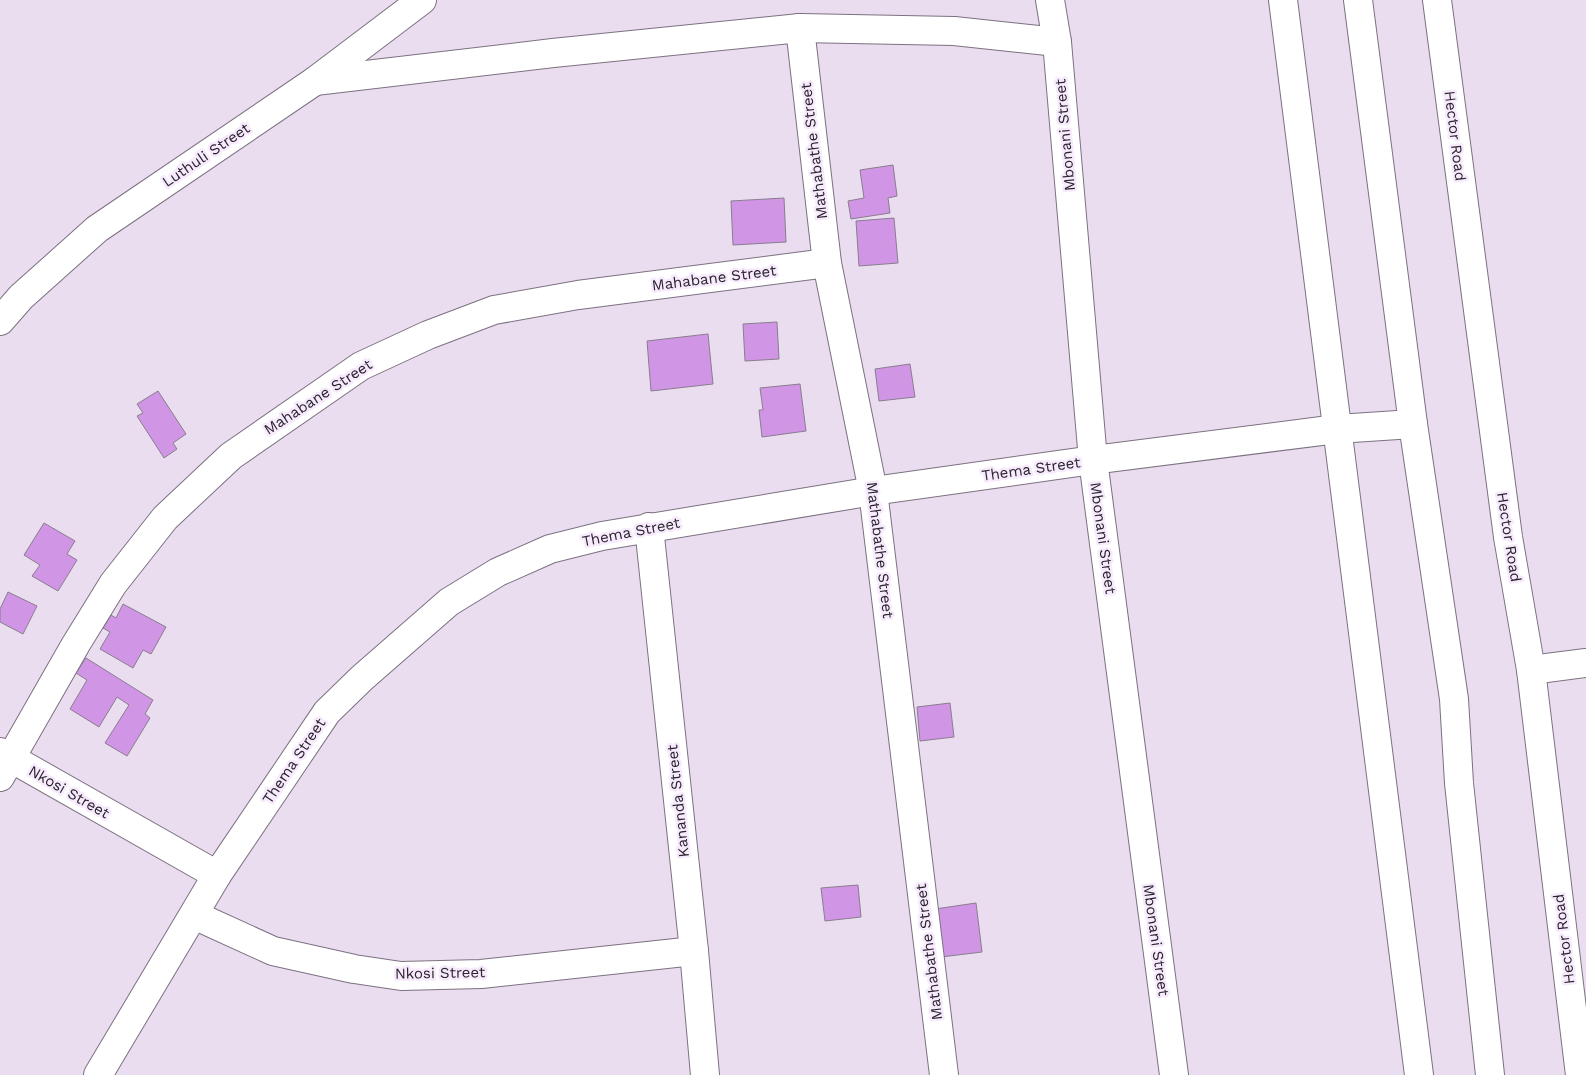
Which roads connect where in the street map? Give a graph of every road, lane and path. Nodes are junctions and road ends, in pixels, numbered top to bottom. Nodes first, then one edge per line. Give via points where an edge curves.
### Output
1 (422, 0) edge
2 (1050, 0) edge
3 (1282, 0) edge
4 (1358, 0) edge
5 (1438, 0) edge
6 (800, 28) junction
7 (1057, 42) junction
8 (315, 81) junction
9 (828, 263) junction
10 (0, 321) edge
11 (1413, 424) junction
12 (1337, 429) junction
13 (1093, 460) junction
14 (873, 491) junction
15 (649, 527) junction
16 (1586, 662) edge
17 (1531, 670) junction
18 (4, 763) edge
19 (217, 876) junction
20 (194, 915) junction
21 (694, 950) junction
22 (98, 1075) edge
23 (705, 1075) edge
24 (944, 1075) edge
25 (1174, 1075) edge
26 (1419, 1075) edge
27 (1490, 1075) edge
28 (1580, 1075) edge

1 - 8 street, Luthuli Street
2 - 7 street, Mbonani Street
3 - 12 street
4 - 11 street
5 - 17 street, Hector Road via 1508,537
6 - 7 street via 954,31
6 - 8 street
6 - 9 street, Mathabathe Street
7 - 13 street, Mbonani Street
8 - 10 street, Luthuli Street via 97,229 21,297
9 - 14 street, Mathabathe Street
9 - 18 street, Mahabane Street via 578,295 494,310 428,335 361,366 231,456 165,518 113,584
11 - 12 street, Thema Street
11 - 27 street via 1454,699 1459,783
12 - 13 street, Thema Street
12 - 26 street
13 - 14 street, Thema Street
13 - 25 street, Mbonani Street
14 - 15 street, Thema Street
14 - 24 street, Mathabathe Street
15 - 19 street, Thema Street via 550,549 498,572 449,602 327,712
15 - 21 street, Kananda Street
16 - 17 street
17 - 28 street, Hector Road
18 - 19 street, Nkosi Street
19 - 20 street, Thema Street
20 - 21 street, Nkosi Street via 273,950 401,976 481,974
20 - 22 street, Thema Street
21 - 23 street, Kananda Street

